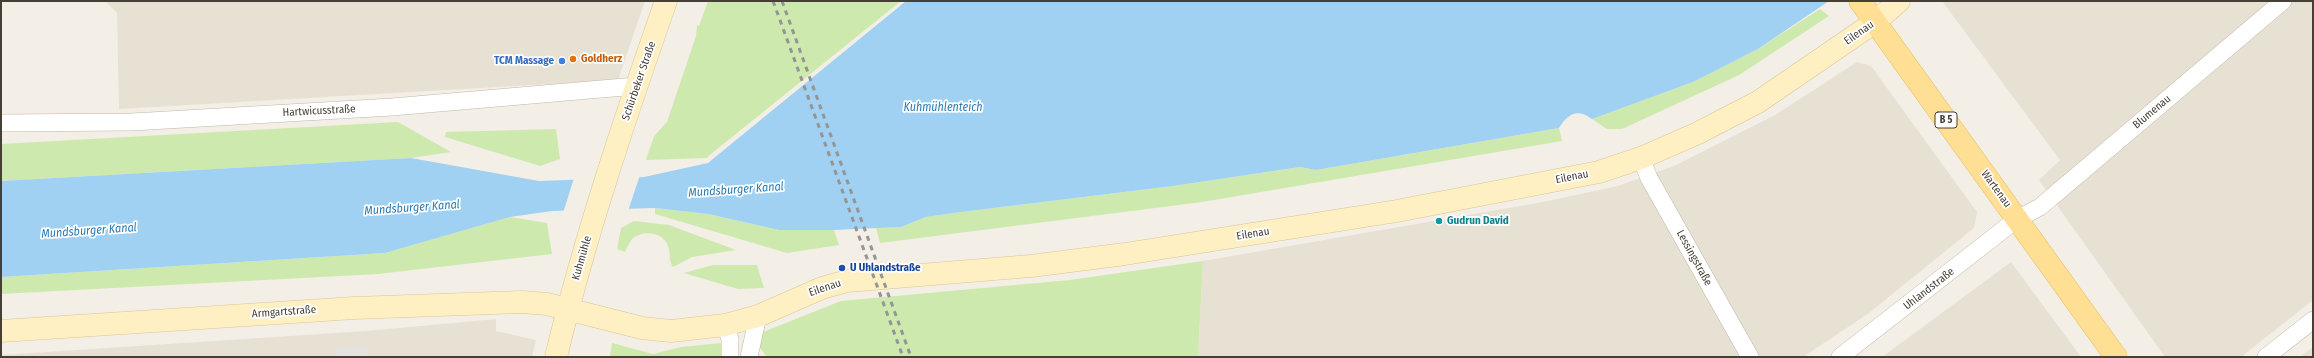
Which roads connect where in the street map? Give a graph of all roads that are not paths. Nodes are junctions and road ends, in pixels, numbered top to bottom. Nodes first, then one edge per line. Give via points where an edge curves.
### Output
1 (666, 1) edge
2 (1860, 1) edge
3 (1899, 1) edge
4 (2283, 1) edge
5 (1875, 22) junction
6 (636, 86) junction
7 (1, 123) edge
8 (1641, 158) junction
9 (612, 160) joint
10 (2017, 219) junction
11 (568, 309) junction
12 (758, 316) junction
13 (2313, 320) edge
14 (726, 325) junction
15 (1, 330) edge
16 (556, 357) edge
17 (730, 357) edge
18 (749, 357) edge
19 (1750, 357) edge
20 (1840, 357) edge
21 (2116, 357) edge
22 (2266, 357) edge

1 - 6 street, Schürbeker Straße
2 - 5 main road, B 5
3 - 5 street, Eilenau
4 - 10 street, Blumenau via 2040,207
5 - 8 street, Eilenau via 1758,102 1698,133
5 - 10 main road, Wartenau / B 5
6 - 7 street, Hartwicusstraße via 392,107 132,122
6 - 9 street, Schürbeker Straße
8 - 12 street, Eilenau via 1599,172 1412,208 1200,242 1031,266 847,281 822,288
8 - 19 street, Lessingstraße via 1649,178
9 - 11 street, Kuhmühle
10 - 20 street, Uhlandstraße
10 - 21 main road, Wartenau / B 5
11 - 14 street, Eilenau via 656,330
11 - 15 street, Armgartstraße via 534,302 488,303 354,308
11 - 16 street, Kuhmühle
12 - 14 street, Eilenau
12 - 18 street
13 - 22 street
14 - 17 street via 730,339

